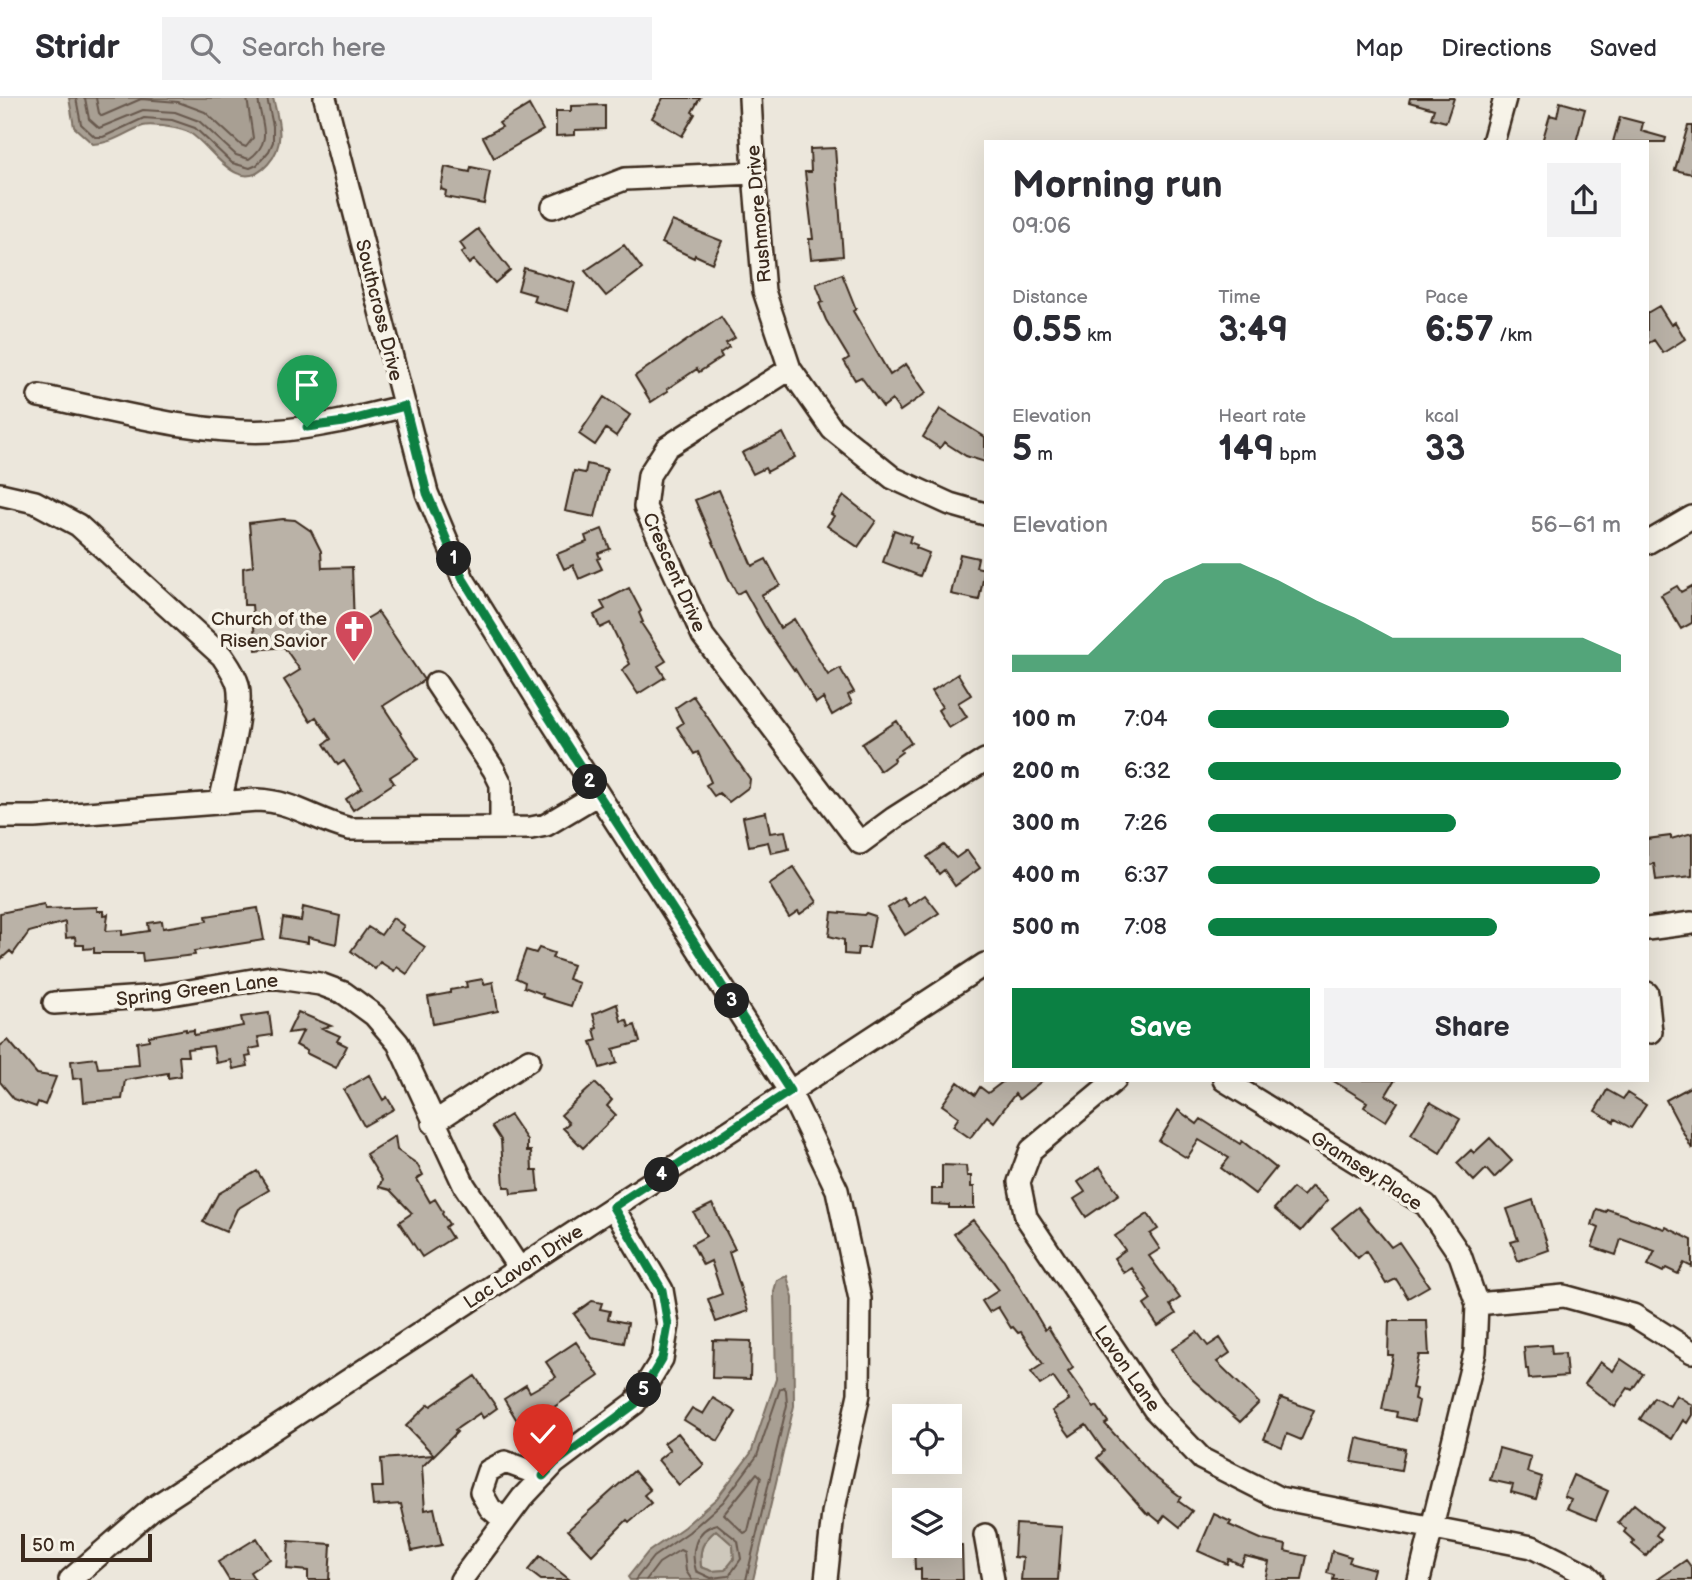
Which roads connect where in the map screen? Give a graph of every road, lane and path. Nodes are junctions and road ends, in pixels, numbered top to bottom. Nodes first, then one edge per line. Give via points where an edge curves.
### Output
1 (325, 98) edge
2 (750, 98) edge
3 (1505, 98) edge
4 (1494, 140) edge
5 (754, 173) junction
6 (553, 207) dead end
7 (790, 369) junction
8 (39, 396) dead end
9 (405, 406) junction
10 (0, 494) edge
11 (984, 514) edge
12 (1692, 517) edge
13 (1649, 542) edge
14 (436, 683) dead end
15 (984, 761) edge
16 (598, 794) junction
17 (220, 803) junction
18 (0, 817) edge
19 (501, 828) junction
20 (1692, 923) edge
21 (1649, 929) edge
22 (984, 965) edge
23 (54, 1003) dead end
24 (1649, 1012) edge
25 (1651, 1032) dead end
26 (529, 1060) dead end
27 (1113, 1082) edge
28 (1227, 1082) edge
29 (790, 1091) junction
30 (433, 1123) junction
31 (613, 1207) junction
32 (519, 1268) junction
33 (1477, 1304) junction
34 (1692, 1352) edge
35 (543, 1476) junction
36 (505, 1521) junction
37 (1432, 1527) junction
38 (985, 1535) dead end
39 (70, 1580) edge
40 (461, 1580) edge
41 (826, 1580) edge
42 (993, 1580) edge
43 (1419, 1580) edge
44 (1592, 1580) edge

1 - 9 street, Southcross Drive
2 - 5 street, Rushmore Drive
3 - 4 street
5 - 6 street via 625,179
5 - 7 street, Rushmore Drive via 764,291
7 - 11 street, Rushmore Drive via 832,429 893,478
7 - 15 street, Crescent Drive via 667,447 649,475 645,507 703,636 860,843
8 - 9 street via 232,430 272,431 344,422
9 - 16 street, Southcross Drive via 427,493 463,579
10 - 17 street via 34,502 78,525 222,656 238,685 239,707
12 - 13 street
14 - 19 street via 494,770 500,784
16 - 19 street via 547,825
16 - 29 street, Southcross Drive
17 - 18 street
17 - 19 street via 285,803 351,829
20 - 21 street
22 - 29 street, Lac Lavon Drive
23 - 30 street, Spring Green Lane via 134,1000 271,977 320,984 374,1015 398,1043
24 - 25 street
26 - 30 street
27 - 37 street, Lavon Lane via 1031,1150 1019,1182 1026,1217 1154,1409 1202,1459 1279,1498
28 - 33 street, Gramsey Place via 1426,1205 1460,1255
29 - 31 street, Lac Lavon Drive
29 - 41 street, Southcross Drive via 837,1191 860,1299 859,1394 833,1513
30 - 32 street, Spring Green Lane via 464,1185
31 - 32 street, Lac Lavon Drive
31 - 35 street via 662,1290 668,1325 662,1359 635,1404
32 - 39 street, Lac Lavon Drive via 152,1508
33 - 34 street via 1564,1296 1633,1315
33 - 37 street, Gramsey Place via 1475,1352
35 - 36 street
35 - 36 street via 505,1462 488,1471 481,1492
36 - 40 street
37 - 43 street, Gramsey Place
37 - 44 street, Lavon Lane via 1532,1547
38 - 42 street

